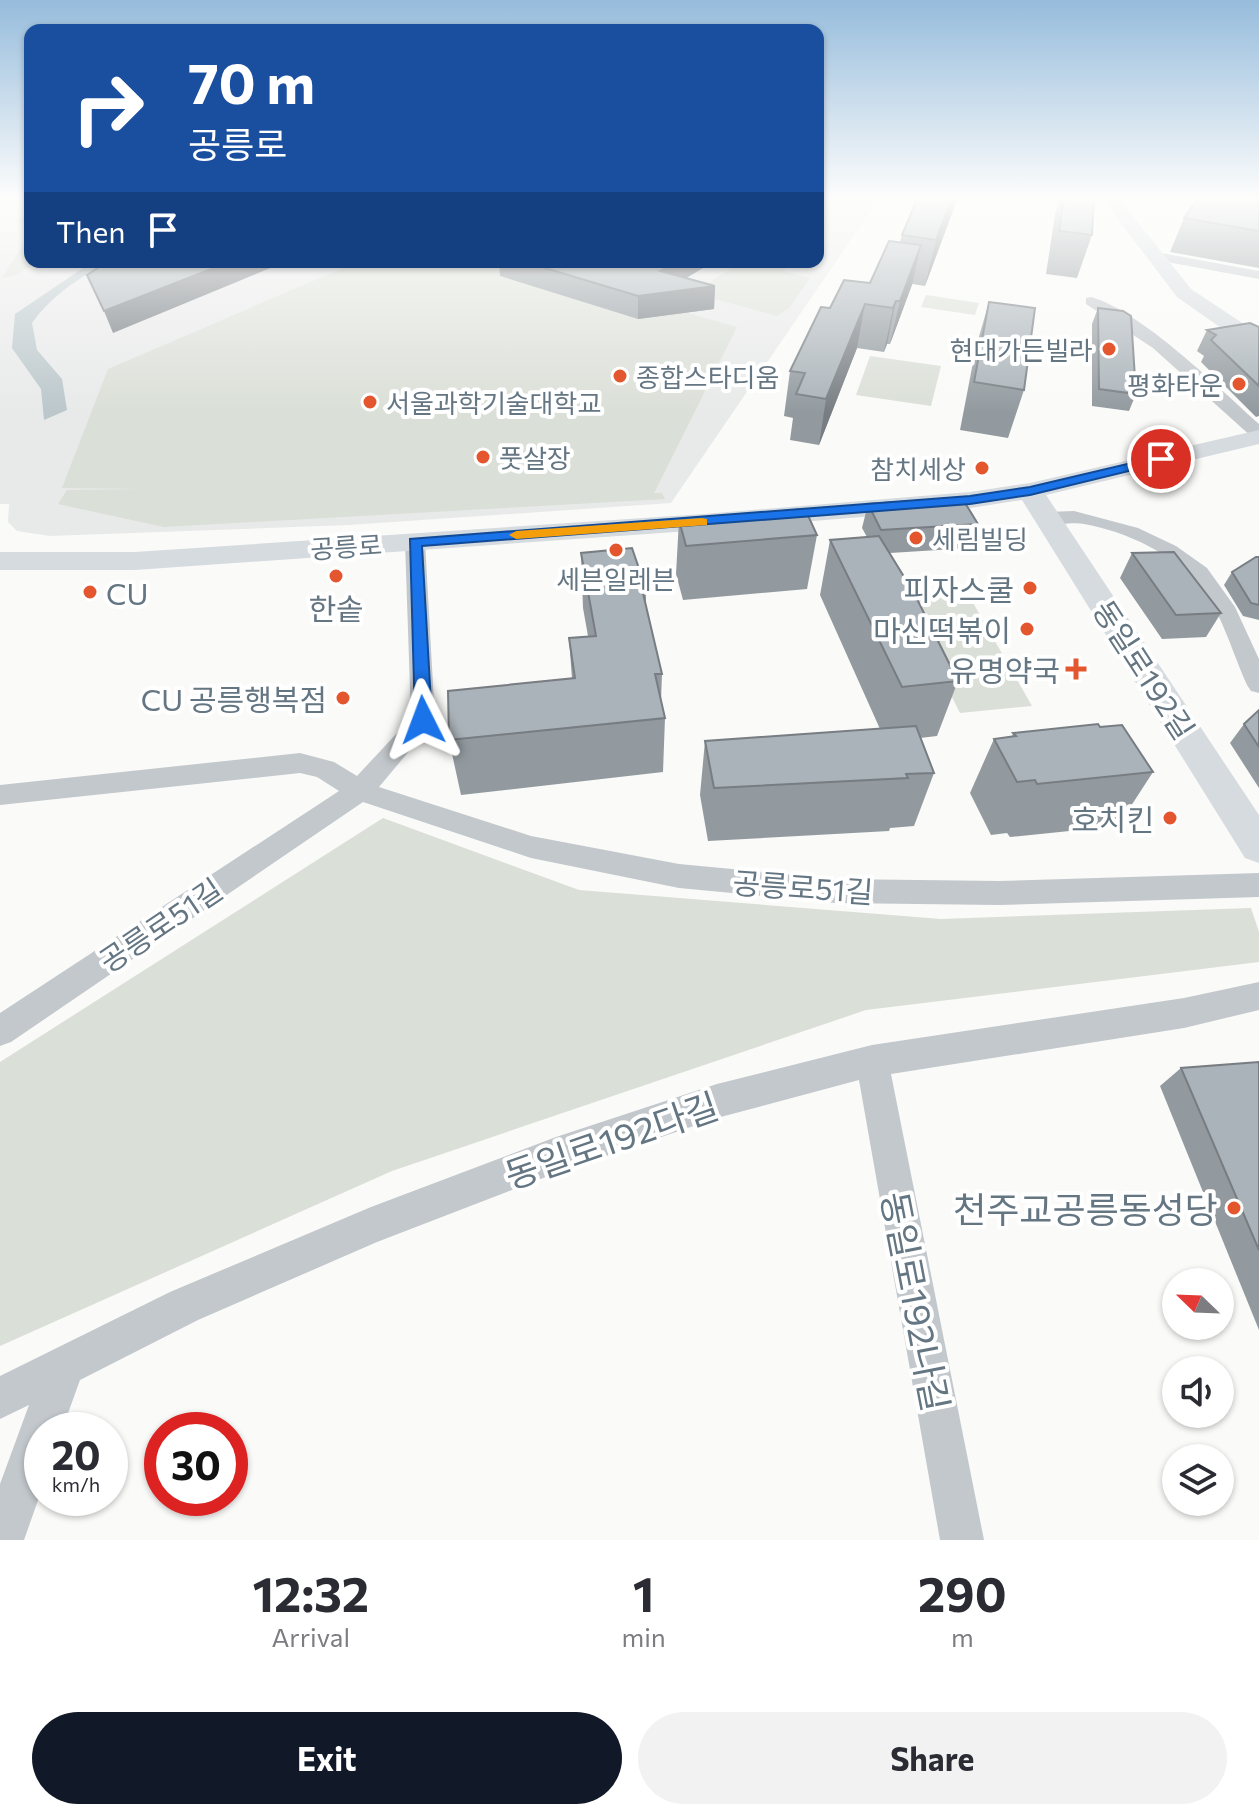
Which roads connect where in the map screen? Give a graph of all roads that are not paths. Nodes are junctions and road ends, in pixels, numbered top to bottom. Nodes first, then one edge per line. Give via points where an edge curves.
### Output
1 (1166, 269) edge
2 (1226, 269) edge
3 (1259, 275) edge
4 (1091, 301) dead end
5 (1259, 344) edge
6 (1259, 436) edge
7 (1038, 505) junction
8 (415, 542) junction
9 (0, 561) edge
10 (1248, 640) edge
11 (1259, 685) edge
12 (360, 791) junction
13 (0, 795) edge
14 (1259, 847) edge
15 (1259, 885) edge
16 (1259, 996) edge
17 (0, 1031) edge
18 (872, 1061) junction
19 (65, 1363) junction
20 (0, 1398) edge
21 (2, 1540) edge
22 (962, 1540) edge

1 - 5 street via 1184,293
2 - 3 street
4 - 6 street via 1175,357
6 - 7 street, 공릉로
7 - 8 street, 공릉로 via 970,500
7 - 10 street via 1103,523 1175,554 1209,582
7 - 14 street, 동일로192길
8 - 9 street, 공릉로 via 135,561
8 - 12 street, 공릉로51길 via 423,720
10 - 11 street
12 - 13 street, 공릉로51길 via 325,769 300,763
12 - 15 street, 공릉로51길 via 531,847 679,876 836,891 999,893
12 - 17 street, 공릉로51길
16 - 18 street, 동일로192다길 via 1184,1013
18 - 19 street, 동일로192다길 via 717,1101 556,1155 371,1226
18 - 22 street, 동일로192나길
19 - 20 street, 동일로192다길
19 - 21 street

